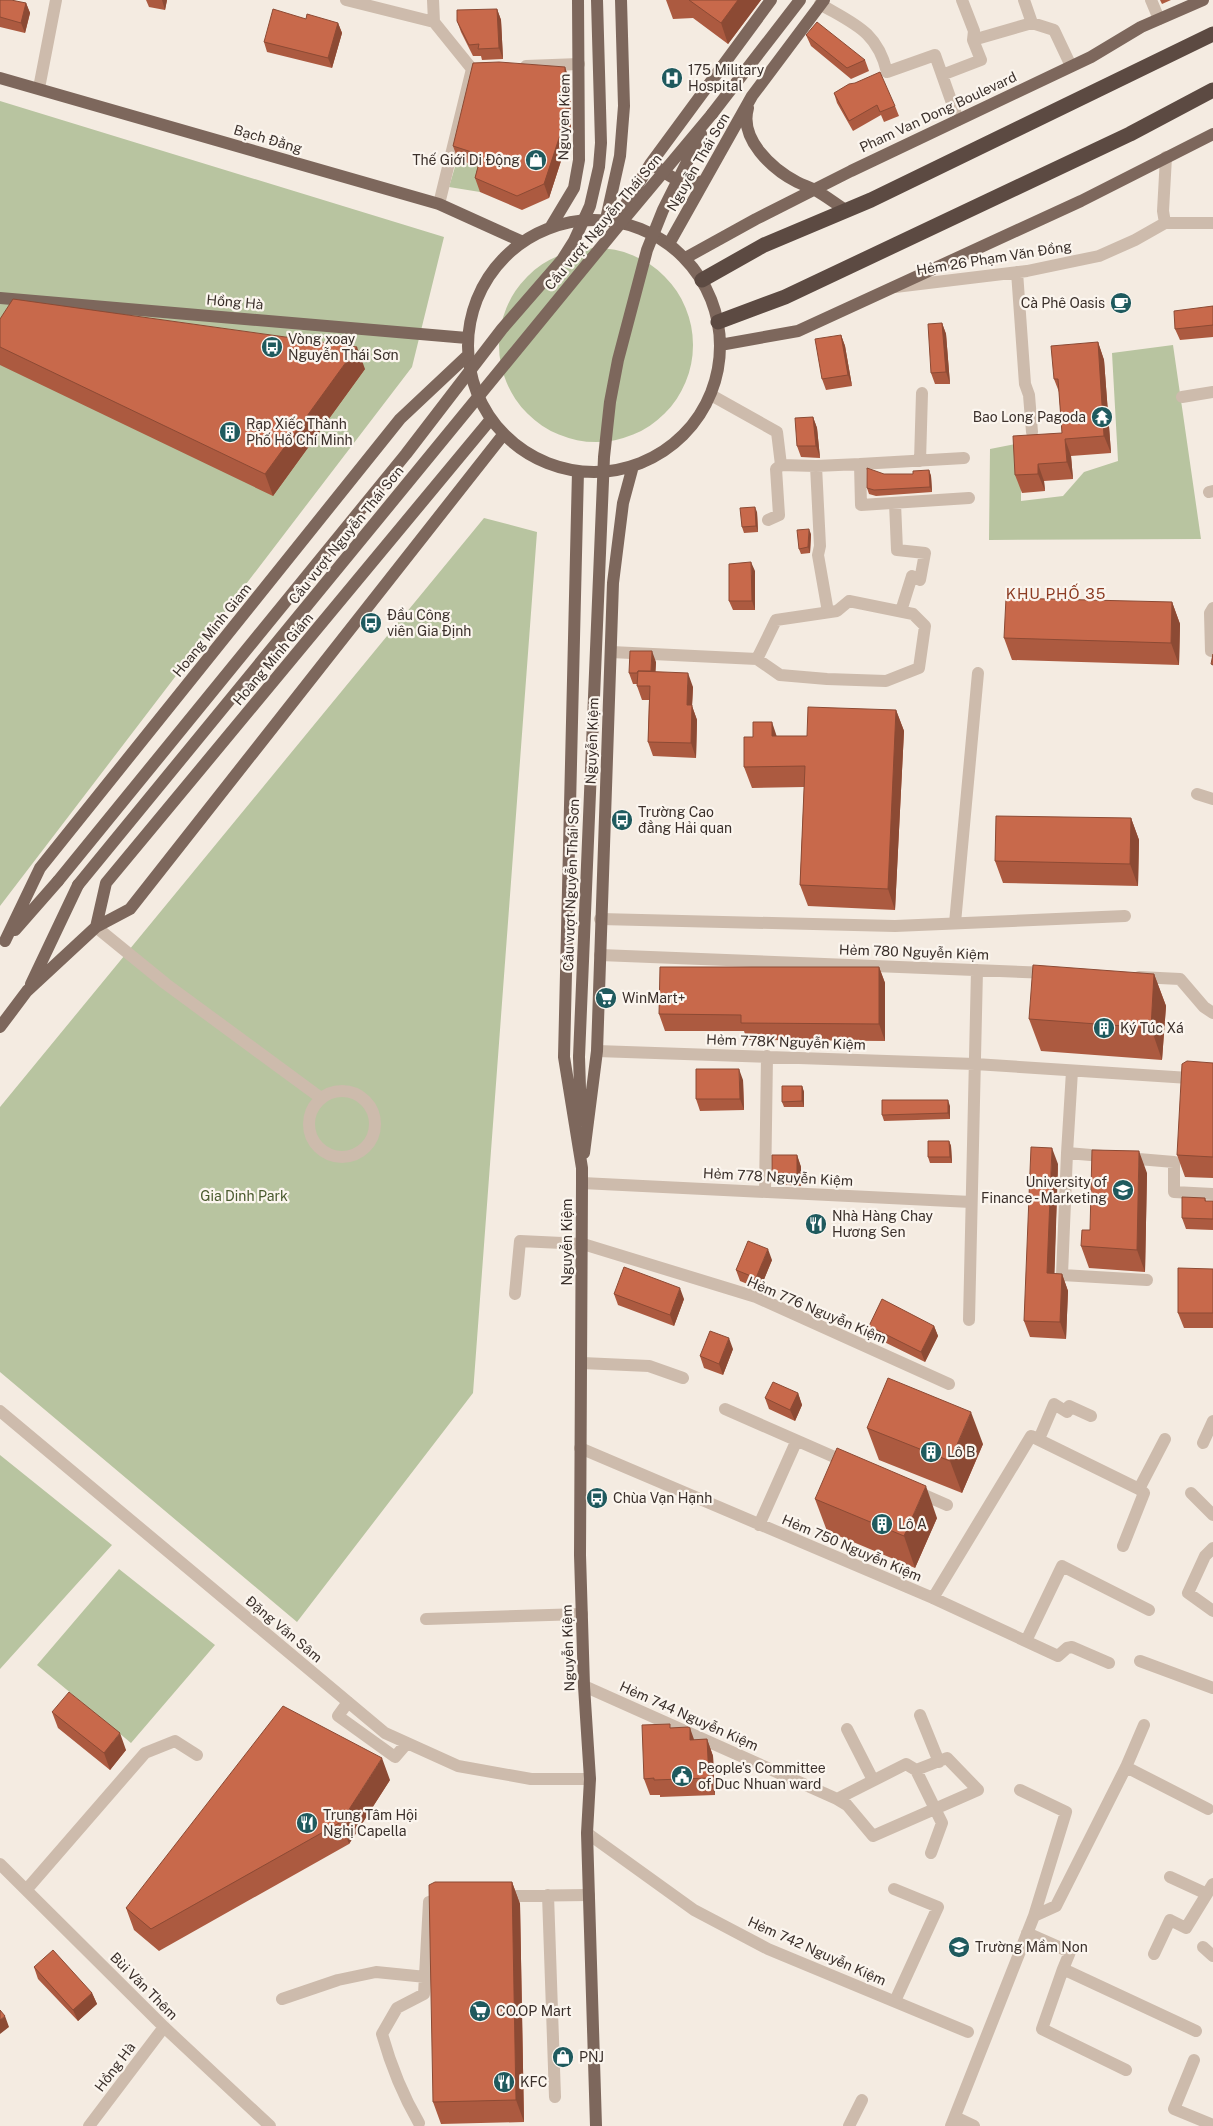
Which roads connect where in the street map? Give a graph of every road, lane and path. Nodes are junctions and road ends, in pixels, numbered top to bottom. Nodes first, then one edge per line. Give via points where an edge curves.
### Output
1 (56, 0) edge
2 (346, 0) edge
3 (433, 0) edge
4 (578, 0) edge
5 (597, 0) edge
6 (621, 0) edge
7 (771, 0) edge
8 (800, 0) edge
9 (962, 0) edge
10 (1024, 0) edge
11 (1151, 0) edge
12 (1203, 0) edge
13 (822, 2) edge
14 (1159, 19) junction
15 (434, 22) junction
16 (1032, 23) junction
17 (1213, 34) edge
18 (973, 40) junction
19 (579, 64) junction
20 (1071, 66) junction
21 (472, 69) junction
22 (942, 75) junction
23 (0, 78) edge
24 (39, 88) junction
25 (1213, 90) edge
26 (752, 96) junction
27 (712, 114) junction
28 (958, 120) junction
29 (1213, 134) edge
30 (1166, 157) junction
31 (651, 163) junction
32 (703, 181) junction
33 (815, 190) junction
34 (439, 204) junction
35 (847, 211) junction
36 (611, 220) junction
37 (1165, 223) junction
38 (1213, 223) edge
39 (550, 228) junction
40 (523, 242) junction
41 (670, 242) junction
42 (689, 256) junction
43 (1017, 272) junction
44 (702, 280) junction
45 (890, 288) junction
46 (0, 298) edge
47 (718, 322) junction
48 (467, 338) junction
49 (720, 345) junction
50 (467, 356) junction
51 (1213, 392) edge
52 (922, 394) dead end
53 (711, 395) junction
54 (1182, 397) dead end
55 (491, 419) junction
56 (1032, 432) dead end
57 (503, 435) junction
58 (964, 458) dead end
59 (920, 461) junction
60 (860, 464) junction
61 (781, 465) junction
62 (633, 466) junction
63 (816, 466) junction
64 (578, 471) junction
65 (969, 498) dead end
66 (895, 503) junction
67 (768, 520) dead end
68 (1213, 608) edge
69 (828, 612) junction
70 (907, 612) junction
71 (1211, 650) dead end
72 (611, 652) junction
73 (757, 659) junction
74 (978, 673) dead end
75 (1197, 794) dead end
76 (1213, 799) edge
77 (1125, 916) dead end
78 (600, 919) junction
79 (956, 923) junction
80 (96, 927) junction
81 (2, 945) edge
82 (600, 955) junction
83 (977, 970) junction
84 (1064, 974) edge
85 (1122, 976) edge
86 (28, 991) junction
87 (1213, 1013) edge
88 (0, 1027) edge
89 (597, 1051) junction
90 (768, 1056) junction
91 (975, 1064) junction
92 (1072, 1071) junction
93 (1189, 1078) edge
94 (321, 1098) junction
95 (1068, 1153) junction
96 (582, 1168) junction
97 (582, 1183) junction
98 (765, 1192) junction
99 (1213, 1194) edge
100 (972, 1202) junction
101 (583, 1244) junction
102 (1147, 1280) dead end
103 (515, 1294) dead end
104 (969, 1320) dead end
105 (582, 1362) junction
106 (683, 1378) dead end
107 (949, 1384) dead end
108 (724, 1409) dead end
109 (0, 1411) edge
110 (1091, 1416) dead end
111 (1213, 1421) edge
112 (1039, 1439) junction
113 (1165, 1439) dead end
114 (796, 1442) junction
115 (1203, 1443) dead end
116 (580, 1448) junction
117 (858, 1468) edge
118 (903, 1486) edge
119 (1138, 1489) junction
120 (1190, 1494) dead end
121 (947, 1505) dead end
122 (1213, 1515) edge
123 (759, 1525) junction
124 (1123, 1546) dead end
125 (1213, 1548) edge
126 (934, 1598) junction
127 (1149, 1610) dead end
128 (1213, 1611) edge
129 (582, 1614) junction
130 (426, 1619) dead end
131 (1026, 1641) junction
132 (1140, 1661) dead end
133 (1109, 1663) dead end
134 (584, 1686) junction
135 (1213, 1688) edge
136 (348, 1702) junction
137 (920, 1715) dead end
138 (1144, 1725) dead end
139 (846, 1729) dead end
140 (406, 1743) junction
141 (198, 1754) dead end
142 (939, 1762) junction
143 (1126, 1767) junction
144 (916, 1770) junction
145 (590, 1779) junction
146 (873, 1780) junction
147 (1020, 1790) dead end
148 (837, 1799) junction
149 (936, 1809) junction
150 (1208, 1809) dead end
151 (587, 1833) junction
152 (930, 1853) dead end
153 (0, 1864) edge
154 (1170, 1877) dead end
155 (27, 1889) junction
156 (894, 1889) dead end
157 (1210, 1889) edge
158 (589, 1895) junction
159 (460, 1896) edge
160 (489, 1896) edge
161 (548, 1896) junction
162 (1034, 1916) junction
163 (1027, 1933) junction
164 (1154, 1954) dead end
165 (1064, 1969) junction
166 (426, 1977) junction
167 (282, 1999) dead end
168 (895, 2002) junction
169 (164, 2027) junction
170 (1196, 2031) dead end
171 (968, 2032) dead end
172 (1194, 2060) dead end
173 (1126, 2070) dead end
174 (555, 2097) dead end
175 (862, 2100) dead end
176 (953, 2122) edge
177 (419, 2123) dead end
178 (1213, 2125) edge
179 (89, 2126) edge
180 (270, 2126) edge
181 (596, 2126) edge
182 (849, 2126) edge
183 (974, 2126) edge

1 - 24 street
2 - 15 street
3 - 15 street
4 - 19 main road, Nguyen Kiem
5 - 81 main road, Cầu vượt Nguyễn Thái Sơn, bridge via 599,167 590,206 574,241 400,462 58,881
6 - 36 main road via 624,106
7 - 31 main road
8 - 27 main road, Cầu vượt Nguyễn Thái Sơn
9 - 18 street via 974,31
10 - 16 street
11 - 14 street
12 - 14 main road, Pham Van Dong Boulevard
13 - 22 street via 866,30 883,56 883,73 935,55
13 - 26 main road, Nguyễn Thái Sơn
14 - 20 main road, Pham Van Dong Boulevard
15 - 21 street
16 - 18 street
16 - 20 street via 1054,30
17 - 35 highway
18 - 22 street via 981,60
19 - 21 street
19 - 39 main road, Nguyen Kiem via 580,160 574,188
20 - 28 main road, Pham Van Dong Boulevard
21 - 34 street
22 - 28 street
23 - 24 main road, Bạch Đằng
24 - 34 main road, Bạch Đằng
25 - 47 highway via 1121,138 785,298
26 - 32 main road, Nguyễn Thái Sơn
26 - 33 main road via 745,118 750,137 759,151 796,182
27 - 86 main road, Cầu vượt Nguyễn Thái Sơn, bridge via 78,885
27 - 96 main road, Cầu vượt Nguyễn Thái Sơn, bridge via 663,210 647,250 610,402 604,457 579,1057
28 - 33 main road, Pham Van Dong Boulevard
29 - 30 main road
30 - 37 street
30 - 45 main road via 1081,201
31 - 32 main road via 683,183
31 - 36 main road
32 - 41 main road, Nguyễn Thái Sơn
33 - 35 main road
33 - 42 main road, Pham Van Dong Boulevard
34 - 40 main road, Bạch Đằng
35 - 44 highway via 764,246
36 - 39 main road via 579,221
36 - 41 main road
37 - 38 street
37 - 43 street, Hẻm 26 Phạm Văn Đồng via 1099,256
39 - 40 main road
40 - 48 main road via 501,260 484,283 472,310
41 - 42 main road
42 - 44 main road
43 - 45 street, Hẻm 26 Phạm Văn Đồng
43 - 56 street
44 - 47 main road
45 - 49 main road via 798,331
46 - 48 main road, Hồng Hà
47 - 49 main road
48 - 50 main road
49 - 53 main road
50 - 55 main road via 473,384
50 - 81 main road, Hoang Minh Giam via 400,419 40,868
51 - 54 street
52 - 59 street
53 - 61 street via 777,432
53 - 62 main road via 698,419 680,439 658,455
55 - 57 main road
55 - 80 main road, Hoàng Minh Giám via 106,883
57 - 64 main road via 526,453 551,465
57 - 80 main road via 130,909
58 - 59 street
59 - 60 street
60 - 63 street
60 - 66 street via 861,506
61 - 63 street
61 - 67 street via 776,469 779,515
62 - 64 main road via 606,471
62 - 72 main road, Nguyễn Kiệm via 617,539
63 - 69 street via 818,555
64 - 96 main road, Nguyễn Kiệm via 564,1057
65 - 66 street
66 - 70 street via 897,550 925,553 920,580 912,576
68 - 71 street via 1210,613
69 - 70 street via 838,611 849,601
69 - 73 street via 776,620
70 - 73 street via 925,626 919,668 886,682 780,675
72 - 73 street
72 - 78 main road, Nguyễn Kiệm
74 - 79 street
75 - 76 street
77 - 79 street
78 - 79 street via 895,926
78 - 82 main road, Nguyễn Kiệm
80 - 86 main road
80 - 94 street via 166,984
82 - 83 street, Hẻm 780 Nguyễn Kiệm
82 - 89 main road, Nguyễn Kiệm
83 - 84 street, Hẻm 780 Nguyễn Kiệm
83 - 91 street
85 - 87 street via 1180,979
86 - 88 main road
89 - 90 street, Hẻm 778K Nguyễn Kiệm
89 - 96 main road, Nguyễn Kiệm
90 - 91 street, Hẻm 778K Nguyễn Kiệm
90 - 98 street
91 - 92 street, Hẻm 778K Nguyễn Kiệm
91 - 100 street
92 - 93 street, Hẻm 778K Nguyễn Kiệm
92 - 95 street
94 - 94 street via 311,1113 309,1124 316,1144 333,1156 343,1157 363,1149 374,1131 369,1104 345,1091
95 - 99 street via 1174,1162 1174,1192
95 - 102 street via 1062,1275
96 - 97 main road, Nguyễn Kiệm
97 - 98 street, Hẻm 778 Nguyễn Kiệm
97 - 101 main road, Nguyễn Kiệm
98 - 100 street, Hẻm 778 Nguyễn Kiệm
100 - 104 street
101 - 103 street, Hẻm 776 Nguyễn Kiệm via 520,1240
101 - 105 main road, Nguyễn Kiệm
101 - 107 street, Hẻm 776 Nguyễn Kiệm via 756,1297
105 - 106 street via 649,1366
105 - 116 main road, Nguyễn Kiệm
108 - 114 street
109 - 136 street, Đặng Văn Sâm
110 - 112 street via 1068,1406 1067,1412 1054,1404
111 - 115 street
112 - 119 street
112 - 126 street via 1031,1436
113 - 119 street
114 - 117 street
114 - 123 street
116 - 123 street, Hẻm 750 Nguyễn Kiệm
116 - 129 main road, Nguyễn Kiệm
118 - 121 street
119 - 124 street via 1144,1493
120 - 122 street
123 - 126 street, Hẻm 750 Nguyễn Kiệm
125 - 128 street via 1188,1593
126 - 131 street, Hẻm 750 Nguyễn Kiệm
127 - 131 street via 1062,1566
129 - 130 street
129 - 134 main road, Nguyễn Kiệm
131 - 133 street, Hẻm 750 Nguyễn Kiệm via 1058,1656 1072,1647
132 - 135 street
134 - 145 main road, Nguyễn Kiệm
134 - 148 street, Hẻm 744 Nguyễn Kiệm
136 - 140 street, Đặng Văn Sâm via 385,1734
136 - 140 street via 338,1716 395,1757
137 - 142 street
138 - 143 street
139 - 146 street
140 - 145 street, Đặng Văn Sâm via 458,1766 531,1779
141 - 155 street via 175,1742 145,1753
142 - 144 street
142 - 149 street, Hẻm 744 Nguyễn Kiệm via 947,1758 978,1790
143 - 150 street
143 - 162 street via 1056,1906
144 - 146 street via 906,1764
144 - 149 street
145 - 151 main road, Nguyễn Kiệm
146 - 148 street
147 - 162 street via 1066,1812
148 - 149 street, Hẻm 744 Nguyễn Kiệm via 847,1805 873,1836
149 - 152 street via 942,1823
151 - 158 main road, Nguyễn Kiệm
151 - 168 street, Hẻm 742 Nguyễn Kiệm via 694,1910 768,1949
153 - 155 street, Bùi Văn Thêm
154 - 157 street
155 - 169 street, Bùi Văn Thêm
156 - 168 street via 938,1907
157 - 164 street via 1186,1928 1170,1920
158 - 161 street
158 - 181 main road, Nguyễn Kiệm
159 - 166 street via 441,1896 429,1902
160 - 161 street
161 - 174 street
162 - 163 street
163 - 165 street via 1070,1952
163 - 176 street
165 - 170 street
165 - 173 street via 1042,2030
166 - 167 street via 376,1972 338,1980
166 - 177 street via 424,1994 397,2008 382,2034 395,2077
168 - 171 street, Hẻm 742 Nguyễn Kiệm
169 - 179 street, Hồng Hà
169 - 180 street, Bùi Văn Thêm
172 - 178 street via 1174,2109
175 - 182 street
176 - 183 street

